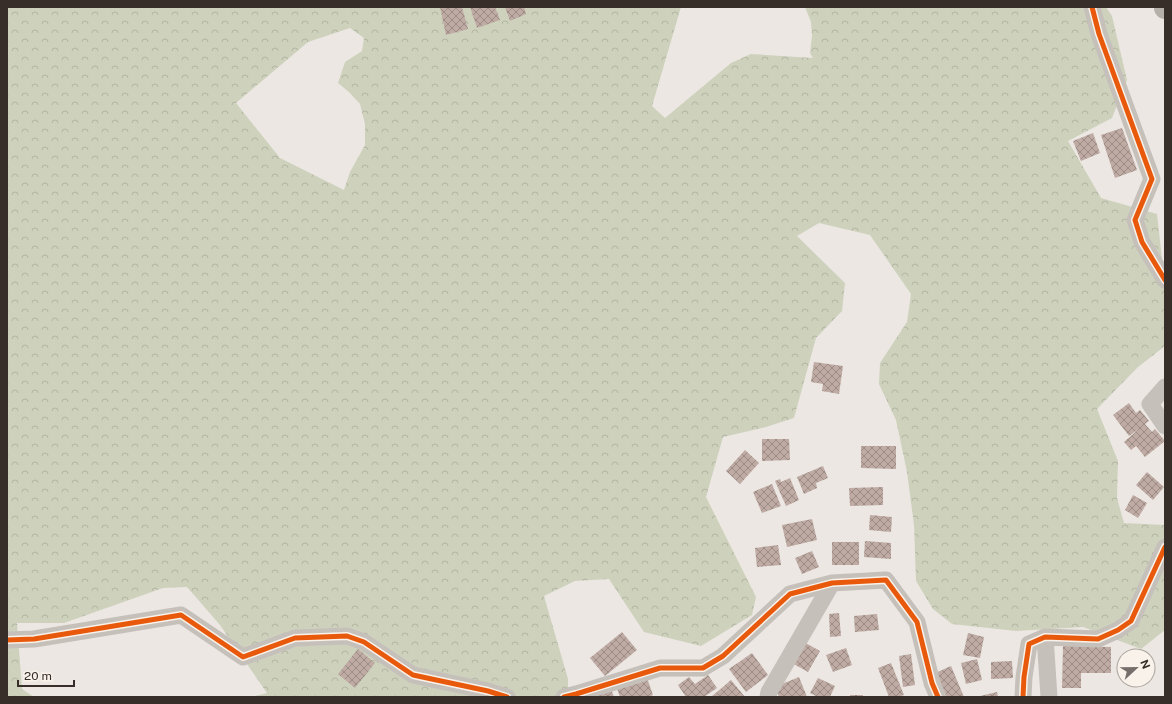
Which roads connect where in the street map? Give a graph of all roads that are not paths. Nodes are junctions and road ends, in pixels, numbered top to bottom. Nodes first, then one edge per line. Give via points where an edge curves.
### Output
1 (1092, 7) edge
2 (1165, 280) edge
3 (1165, 388) edge
4 (1165, 426) edge
5 (1165, 548) edge
6 (832, 583) junction
7 (1045, 637) junction
8 (7, 640) edge
9 (507, 697) edge
10 (564, 697) edge
11 (768, 697) edge
12 (938, 697) edge
13 (1023, 697) edge
14 (1049, 697) edge

1 - 2 street via 1152,179 1135,220 1142,242
3 - 4 street via 1150,404
5 - 7 street via 1131,621 1098,639
6 - 10 street via 790,594 724,656 702,668 660,668
6 - 11 street
6 - 12 street via 886,580 916,622
7 - 13 street via 1029,644
7 - 14 street
8 - 9 street via 34,639 181,615 243,657 295,638 347,636 364,642 413,675

